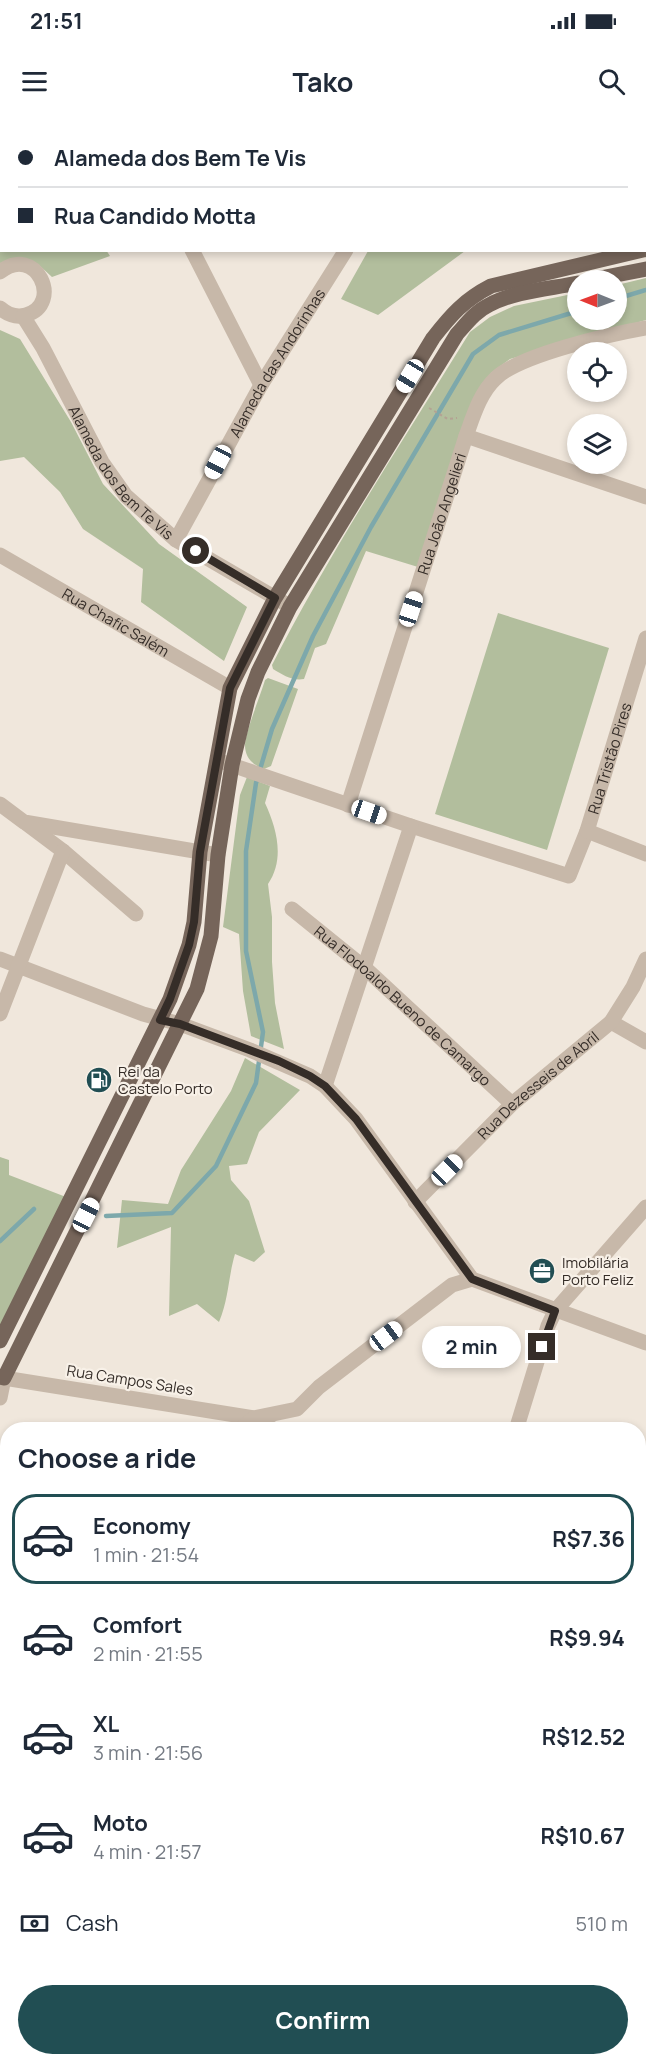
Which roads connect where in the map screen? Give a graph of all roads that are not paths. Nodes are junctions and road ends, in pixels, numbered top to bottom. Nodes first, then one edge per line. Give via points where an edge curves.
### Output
1 (193, 252) edge
2 (345, 252) edge
3 (636, 252) edge
4 (646, 269) edge
5 (0, 272) edge
6 (627, 273) edge
7 (567, 285) edge
8 (0, 309) edge
9 (23, 316) junction
10 (646, 328) edge
11 (261, 384) junction
12 (466, 436) junction
13 (646, 497) edge
14 (176, 540) junction
15 (0, 555) edge
16 (275, 598) junction
17 (290, 607) junction
18 (646, 638) edge
19 (643, 657) edge
20 (230, 688) junction
21 (215, 760) junction
22 (232, 765) junction
23 (0, 804) edge
24 (348, 805) junction
25 (24, 822) junction
26 (411, 826) junction
27 (587, 831) junction
28 (63, 851) junction
29 (200, 852) junction
30 (646, 854) edge
31 (218, 855) junction
32 (291, 909) dead end
33 (136, 914) dead end
34 (0, 958) edge
35 (646, 959) edge
36 (18, 966) junction
37 (365, 968) junction
38 (0, 1014) edge
39 (160, 1020) junction
40 (611, 1022) junction
41 (180, 1024) junction
42 (646, 1042) edge
43 (325, 1086) junction
44 (512, 1104) junction
45 (103, 1134) junction
46 (120, 1145) junction
47 (415, 1202) junction
48 (646, 1207) edge
49 (472, 1279) junction
50 (555, 1311) junction
51 (0, 1341) edge
52 (646, 1343) edge
53 (2, 1378) edge
54 (0, 1398) edge
55 (254, 1418) junction
56 (249, 1422) edge
57 (261, 1422) edge
58 (518, 1422) edge

1 - 11 street
2 - 11 street, Alameda das Andorinhas
3 - 16 main road via 491,286 454,311 433,338
4 - 6 main road
5 - 9 street via 21,264 40,275 44,297 36,310
7 - 17 main road via 488,305 457,333
8 - 9 street
9 - 14 street, Alameda dos Bem Te Vis via 102,462 126,496
10 - 12 street, Rua João Angelieri via 608,335 510,367 494,379 482,397
11 - 14 street, Alameda das Andorinhas
12 - 13 street
12 - 24 street, Rua João Angelieri
14 - 16 street, Alameda dos Bem Te Vis
15 - 20 street, Rua Chafic Salém
16 - 17 street, Alameda dos Bem Te Vis
16 - 20 main road
17 - 22 main road via 248,699
18 - 19 street, Rua Tristão Pires
19 - 27 street, Rua Tristão Pires
20 - 21 main road
21 - 22 street
21 - 29 main road
22 - 24 street
22 - 31 main road
23 - 25 street
24 - 26 street
25 - 28 street
25 - 29 street
26 - 27 street, Rua Tristão Pires via 569,876
26 - 37 street
27 - 30 street
28 - 33 street
28 - 36 street
29 - 31 street
29 - 39 main road via 189,945
31 - 41 main road via 208,952 197,989
32 - 37 street, Rua Flodoaldo Bueno de Camargo
34 - 36 street
35 - 40 street, Rua Dezesseis de Abril
36 - 38 street
36 - 39 street
37 - 43 street
37 - 44 street, Rua Flodoaldo Bueno de Camargo
39 - 41 street
39 - 45 main road
40 - 42 street
40 - 44 street, Rua Dezesseis de Abril
41 - 43 street via 279,1061
41 - 46 main road
43 - 47 street via 356,1119
44 - 47 street, Rua Dezesseis de Abril
45 - 46 main road
45 - 51 main road
46 - 53 main road
47 - 49 street
48 - 50 street
49 - 50 street
49 - 55 street via 452,1285 319,1387 297,1409
50 - 52 street
50 - 58 street
53 - 54 street
53 - 55 street, Rua Campos Sales
55 - 56 street
55 - 57 street

